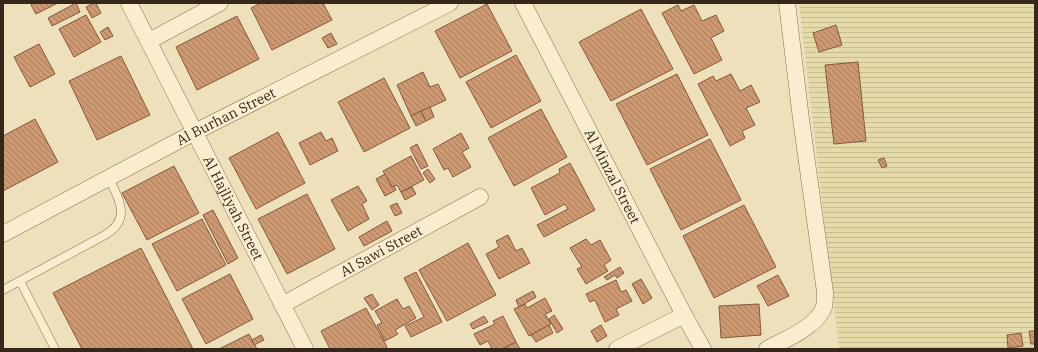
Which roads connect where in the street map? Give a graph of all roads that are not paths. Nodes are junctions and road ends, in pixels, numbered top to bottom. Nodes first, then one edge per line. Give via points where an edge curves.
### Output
1 (129, 3) edge
2 (220, 3) edge
3 (450, 3) edge
4 (524, 3) edge
5 (787, 3) edge
6 (149, 41) junction
7 (195, 132) junction
8 (109, 179) junction
9 (480, 197) dead end
10 (3, 234) edge
11 (20, 281) junction
12 (3, 290) edge
13 (282, 305) junction
14 (684, 315) junction
15 (55, 349) edge
16 (305, 349) edge
17 (617, 349) edge
18 (703, 349) edge
19 (767, 349) edge

1 - 6 street, Al Hajliyah Street
2 - 6 street
3 - 7 street, Al Burhan Street
4 - 14 street, Al Minzal Street
5 - 19 street via 825,301 821,314 810,325
6 - 7 street, Al Hajliyah Street
7 - 8 street, Al Burhan Street
7 - 13 street, Al Hajliyah Street
8 - 10 street, Al Burhan Street
8 - 11 lane via 120,200 120,221 116,227
9 - 13 street, Al Sawi Street
11 - 12 lane
11 - 15 lane
13 - 16 street, Al Hajliyah Street
14 - 17 street
14 - 18 street, Al Minzal Street

